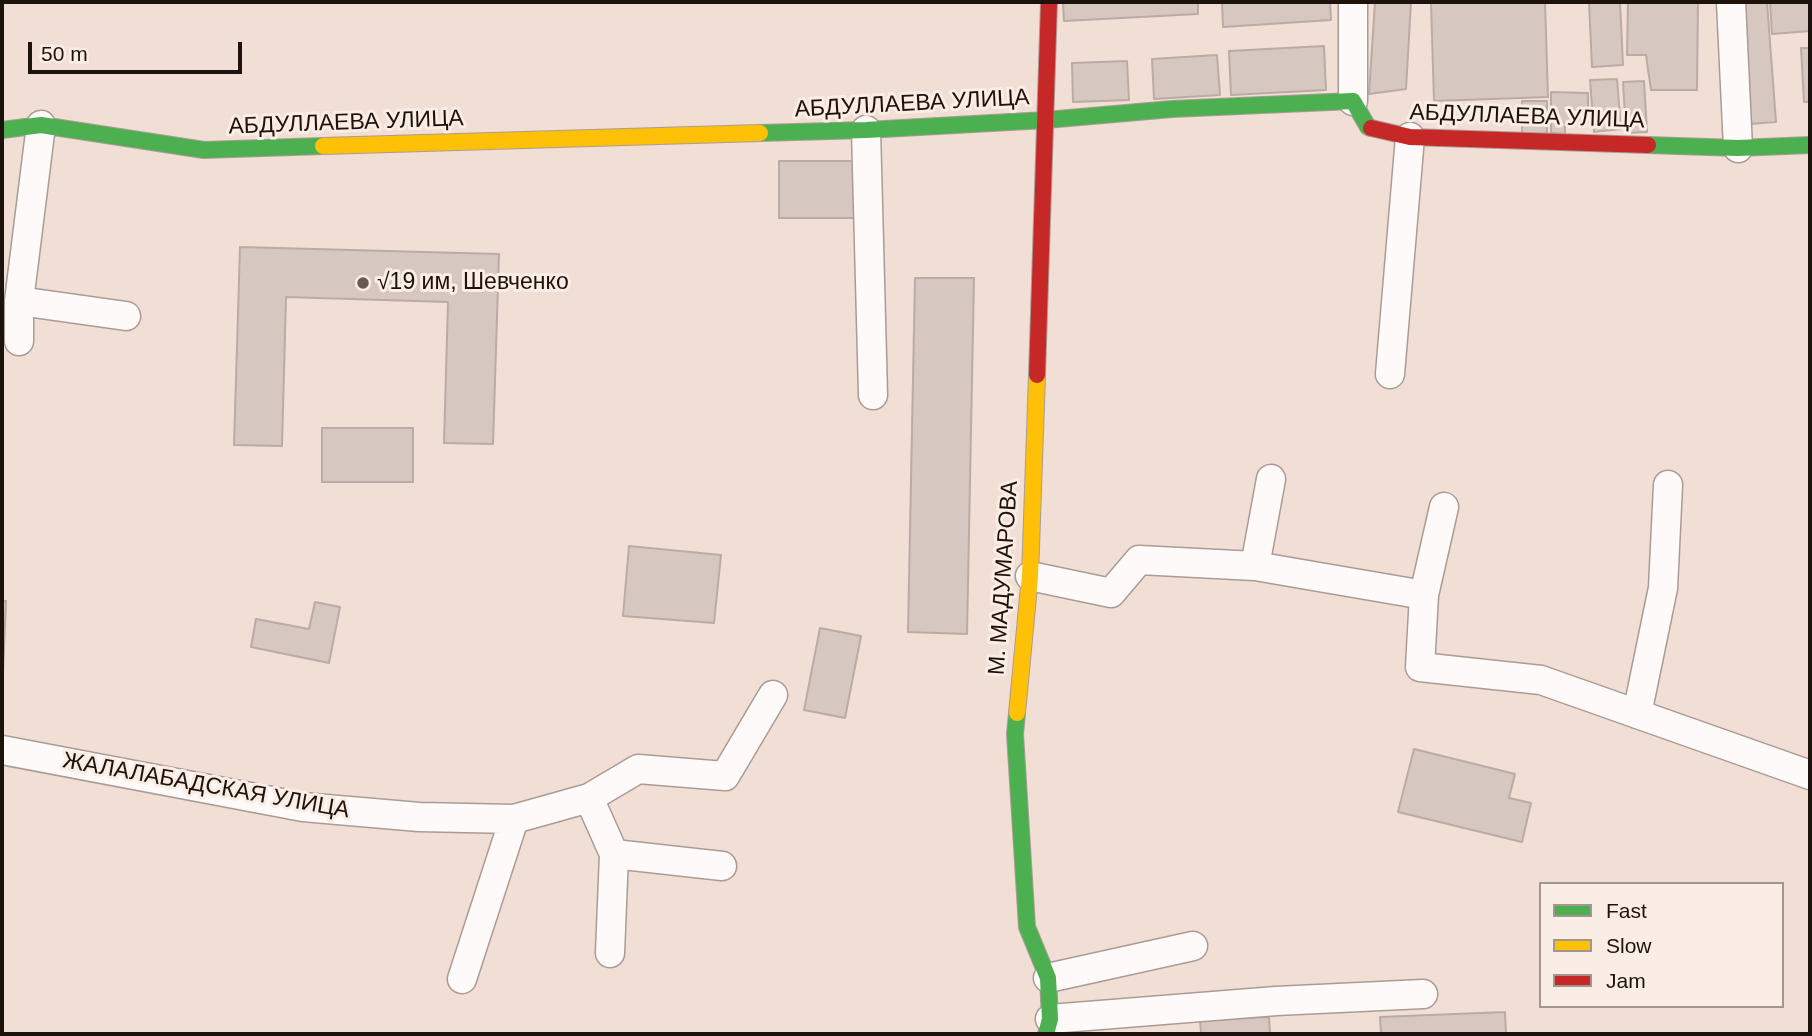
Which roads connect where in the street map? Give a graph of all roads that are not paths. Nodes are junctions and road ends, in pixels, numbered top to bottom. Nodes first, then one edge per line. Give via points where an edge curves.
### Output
1 (1049, 2) edge
2 (1353, 2) edge
3 (1731, 2) edge
4 (1353, 101) junction
5 (1046, 120) junction
6 (40, 125) junction
7 (2, 130) edge
8 (866, 130) junction
9 (1410, 137) junction
10 (1810, 145) edge
11 (1738, 148) junction
12 (19, 301) junction
13 (126, 316) dead end
14 (19, 341) dead end
15 (1390, 374) dead end
16 (873, 395) dead end
17 (1271, 479) dead end
18 (1668, 485) dead end
19 (1444, 507) dead end
20 (1255, 566) junction
21 (1030, 576) junction
22 (1424, 594) junction
23 (773, 695) dead end
24 (1637, 714) junction
25 (2, 750) edge
26 (1810, 775) edge
27 (589, 797) junction
28 (514, 819) junction
29 (614, 854) junction
30 (722, 866) dead end
31 (1193, 946) dead end
32 (610, 953) dead end
33 (1048, 978) junction
34 (462, 979) dead end
35 (1423, 994) dead end
36 (1048, 1026) edge

1 - 5 street, М. МАДУМАРОВА
2 - 4 street
3 - 11 street
4 - 5 street, АБДУЛЛАЕВА УЛИЦА
4 - 9 street, АБДУЛЛАЕВА УЛИЦА via 1368,127
5 - 8 street, АБДУЛЛАЕВА УЛИЦА
5 - 21 street, М. МАДУМАРОВА
6 - 7 street, АБДУЛЛАЕВА УЛИЦА
6 - 8 street, АБДУЛЛАЕВА УЛИЦА via 204,150
6 - 12 street
8 - 16 street
9 - 11 street, АБДУЛЛАЕВА УЛИЦА
9 - 15 street
10 - 11 street, АБДУЛЛАЕВА УЛИЦА
12 - 13 street
12 - 14 street
17 - 20 street
18 - 24 street via 1662,588
19 - 22 street
20 - 21 street via 1139,560 1111,593
20 - 22 street
21 - 33 street, М. МАДУМАРОВА via 1015,734 1027,927
22 - 24 street via 1420,667 1541,680
23 - 27 street, ЖАЛАЛАБАДСКАЯ УЛИЦА via 725,776 638,769
24 - 26 street
25 - 28 street, ЖАЛАЛАБАДСКАЯ УЛИЦА via 303,807
27 - 28 street, ЖАЛАЛАБАДСКАЯ УЛИЦА
27 - 29 street
28 - 34 street
29 - 30 street
29 - 32 street
31 - 33 street
33 - 36 street, М. МАДУМАРОВА
35 - 36 street via 1276,1000

